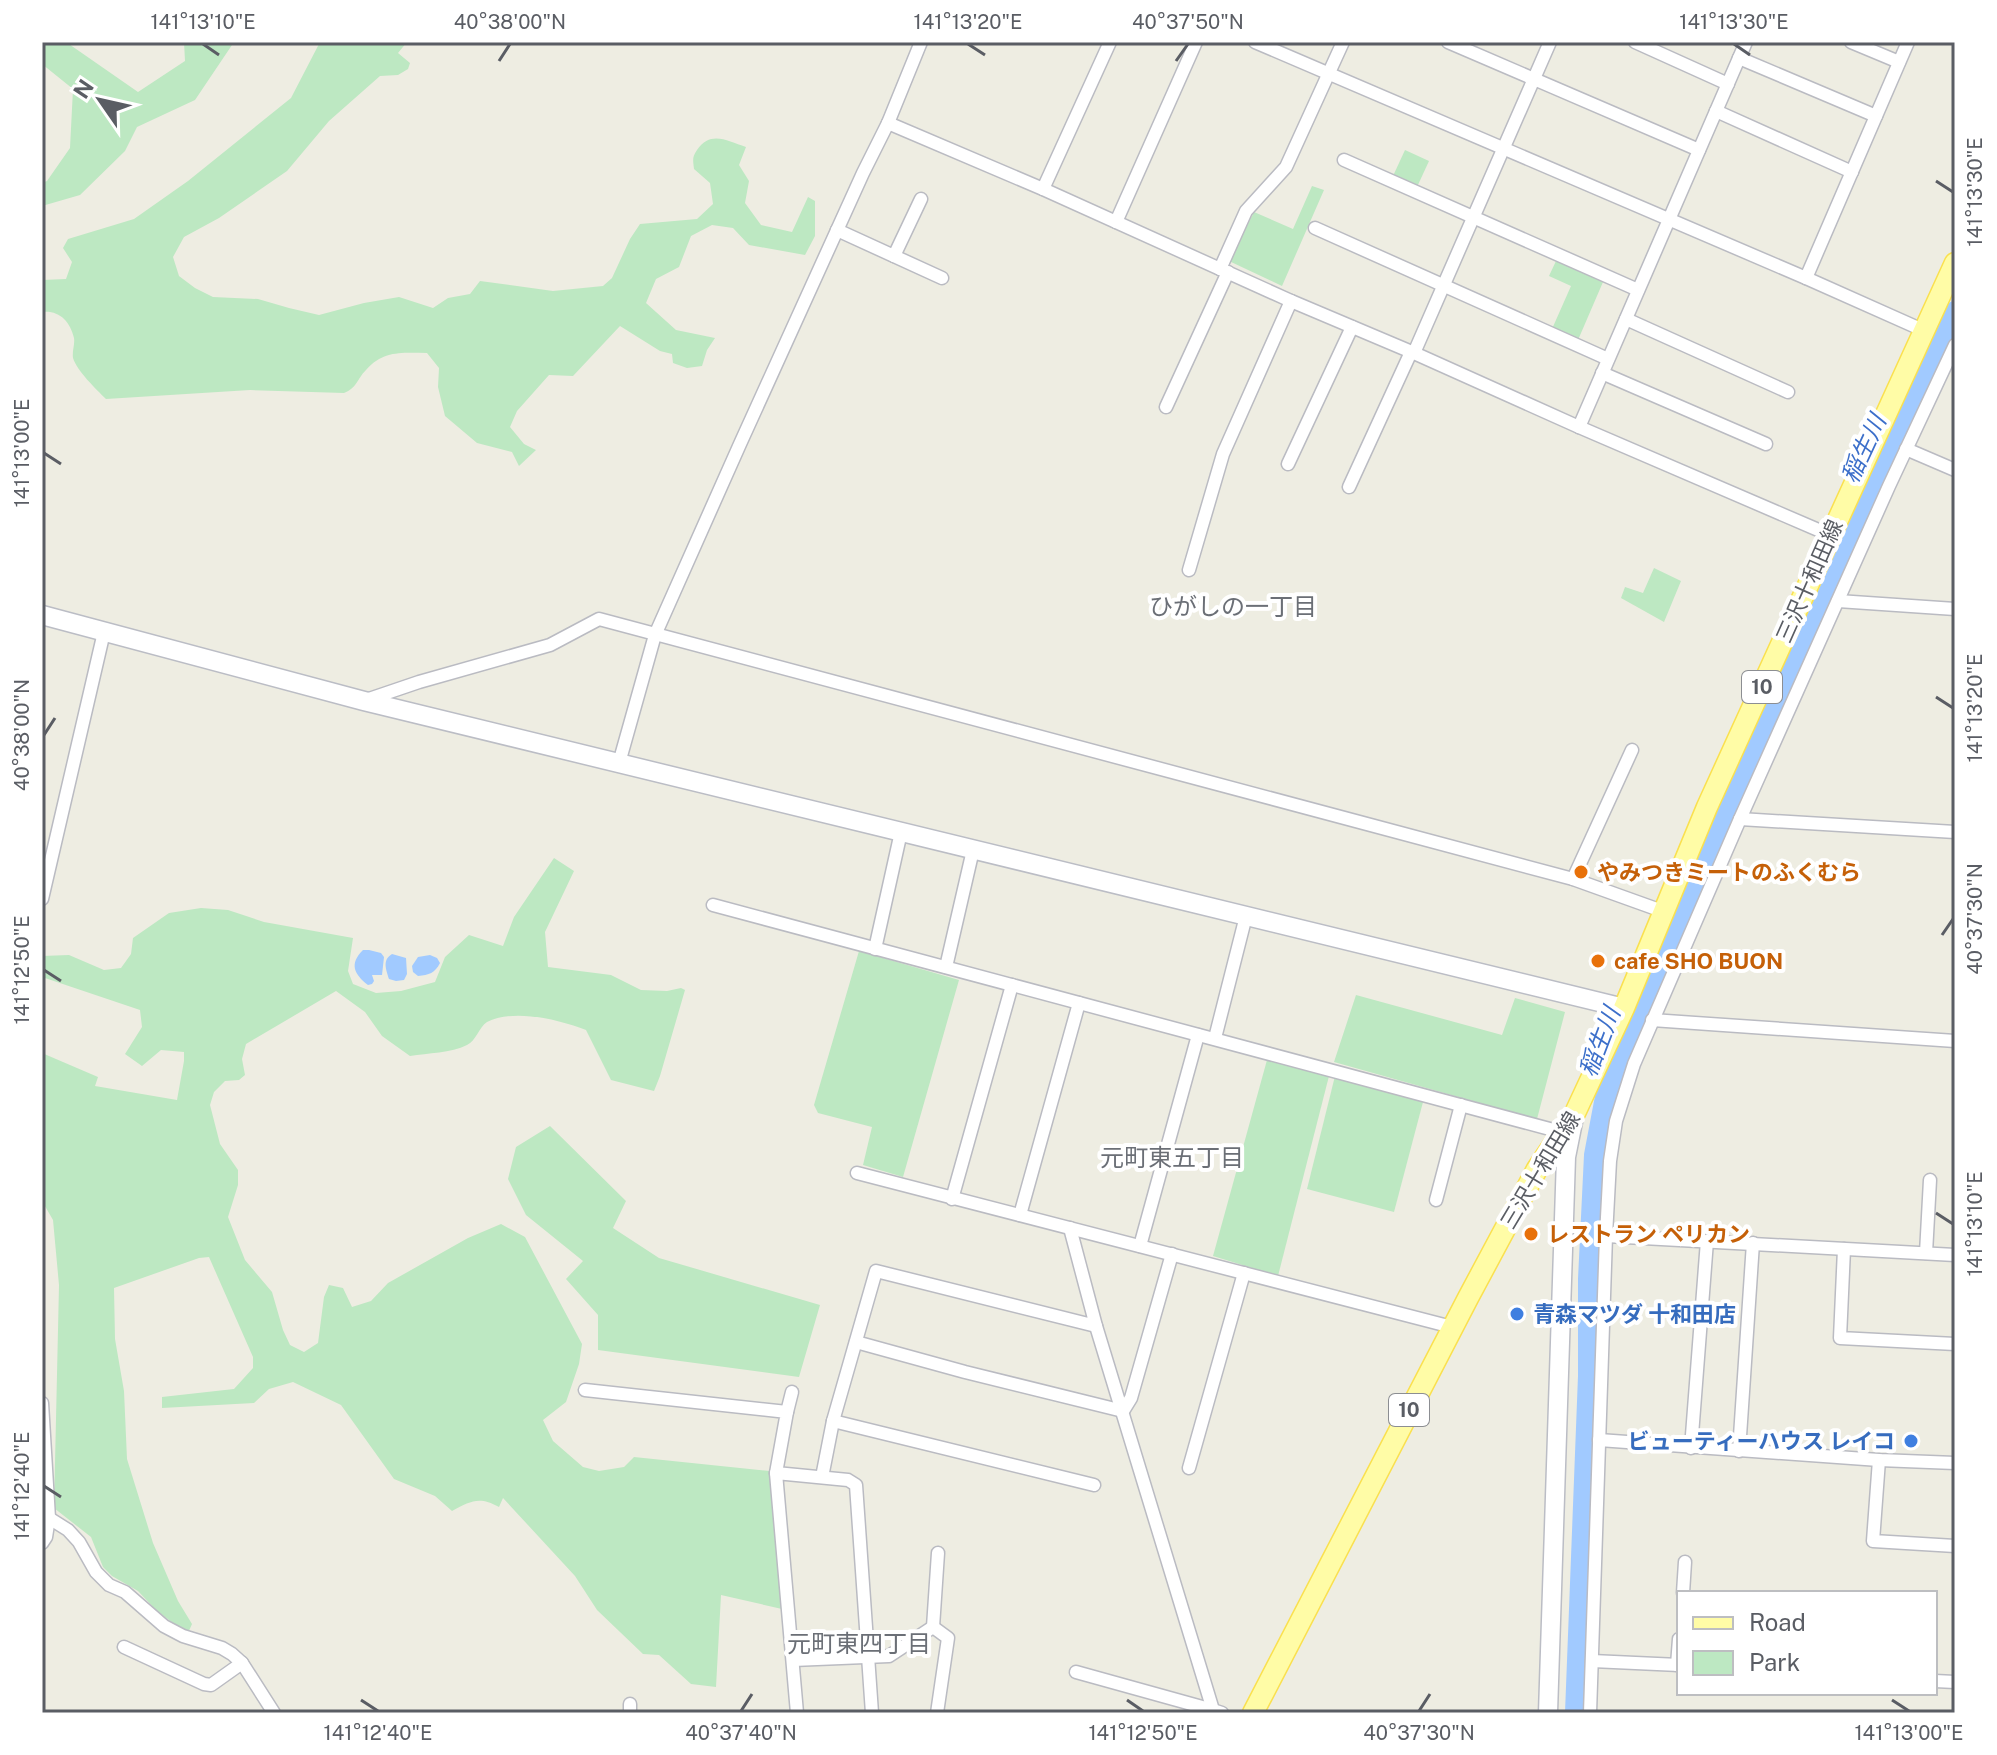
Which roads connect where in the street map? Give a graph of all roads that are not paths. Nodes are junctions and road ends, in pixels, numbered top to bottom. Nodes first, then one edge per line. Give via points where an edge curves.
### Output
1 (921, 42) edge
2 (1110, 42) edge
3 (1196, 42) edge
4 (1255, 42) edge
5 (1291, 42) edge
6 (1343, 42) edge
7 (1448, 42) edge
8 (1550, 42) edge
9 (1635, 42) edge
10 (1746, 42) edge
11 (1851, 42) edge
12 (1908, 42) edge
13 (1285, 55) junction
14 (1739, 58) junction
15 (1899, 62) junction
16 (1328, 75) junction
17 (1535, 78) junction
18 (1728, 84) junction
19 (1716, 111) junction
20 (1876, 116) junction
21 (888, 123) junction
22 (1504, 148) junction
23 (1699, 150) junction
24 (1344, 160) dead end
25 (1852, 172) junction
26 (1043, 189) junction
27 (921, 199) dead end
28 (1473, 218) junction
29 (1669, 220) junction
30 (1116, 222) junction
31 (1315, 228) dead end
32 (837, 230) junction
33 (894, 256) junction
34 (1955, 263) edge
35 (1224, 270) junction
36 (942, 278) dead end
37 (1806, 278) junction
38 (1444, 286) junction
39 (1638, 290) junction
40 (1291, 301) junction
41 (1626, 319) junction
42 (1352, 327) junction
43 (1925, 331) junction
44 (1955, 345) edge
45 (1413, 352) junction
46 (1608, 359) junction
47 (1602, 373) junction
48 (1788, 392) dead end
49 (1166, 407) dead end
50 (1579, 427) junction
51 (1766, 444) dead end
52 (1906, 449) junction
53 (1288, 464) dead end
54 (1955, 470) edge
55 (1349, 487) dead end
56 (1830, 535) junction
57 (1189, 570) dead end
58 (1838, 601) junction
59 (1955, 609) edge
60 (42, 615) edge
61 (104, 632) junction
62 (655, 635) junction
63 (364, 701) junction
64 (1632, 750) dead end
65 (619, 763) junction
66 (1740, 819) junction
67 (901, 832) junction
68 (1955, 832) edge
69 (973, 850) junction
70 (1573, 879) junction
71 (42, 899) edge
72 (713, 905) dead end
73 (1665, 912) junction
74 (1246, 916) junction
75 (875, 949) junction
76 (946, 967) junction
77 (1012, 985) junction
78 (1079, 1003) junction
79 (1624, 1008) junction
80 (1652, 1020) junction
81 (1198, 1035) junction
82 (1215, 1038) junction
83 (1955, 1041) edge
84 (1461, 1105) junction
85 (1575, 1113) junction
86 (1561, 1132) junction
87 (857, 1173) dead end
88 (1930, 1180) dead end
89 (952, 1199) junction
90 (1436, 1200) dead end
91 (1020, 1215) junction
92 (1070, 1228) junction
93 (1606, 1236) junction
94 (1707, 1241) junction
95 (1753, 1243) junction
96 (1140, 1246) junction
97 (1844, 1249) junction
98 (1926, 1253) junction
99 (1172, 1254) junction
100 (1955, 1255) edge
101 (1244, 1273) junction
102 (1096, 1326) junction
103 (1452, 1327) junction
104 (856, 1342) junction
105 (1955, 1344) edge
106 (585, 1390) dead end
107 (792, 1392) dead end
108 (42, 1403) edge
109 (1123, 1411) junction
110 (787, 1412) junction
111 (833, 1421) junction
112 (1599, 1440) junction
113 (1691, 1448) junction
114 (1739, 1451) junction
115 (1879, 1460) junction
116 (1955, 1463) edge
117 (1189, 1468) dead end
118 (776, 1473) junction
119 (822, 1477) junction
120 (1094, 1485) dead end
121 (49, 1518) junction
122 (42, 1543) edge
123 (1955, 1546) edge
124 (938, 1553) dead end
125 (1685, 1562) dead end
126 (1683, 1591) edge
127 (933, 1627) junction
128 (124, 1647) dead end
129 (868, 1656) junction
130 (793, 1660) junction
131 (1592, 1661) junction
132 (242, 1663) junction
133 (1677, 1665) edge
134 (1076, 1672) dead end
135 (1218, 1712) edge
136 (274, 1713) edge
137 (797, 1713) edge
138 (872, 1713) edge
139 (937, 1713) edge
140 (1253, 1713) edge
141 (1548, 1713) edge
142 (1590, 1713) edge

1 - 21 street
2 - 26 street
3 - 30 street
4 - 13 street
5 - 13 street
6 - 16 street
7 - 17 street
8 - 17 street
9 - 18 street
10 - 14 street
11 - 15 street
12 - 15 street
13 - 16 street
14 - 18 street
14 - 20 street
15 - 20 street
16 - 22 street
16 - 35 street via 1286,167 1246,211
17 - 22 street
17 - 23 street
18 - 19 street
19 - 23 street
19 - 25 street
20 - 25 street
21 - 26 street
21 - 32 street
22 - 28 street
22 - 29 street
23 - 29 street
24 - 28 street
25 - 37 street
26 - 30 street
27 - 33 street
28 - 38 street
28 - 39 street
29 - 37 street
29 - 39 street
30 - 35 street
31 - 38 street
32 - 33 street
32 - 62 street
33 - 36 street
34 - 43 main road, 三沢十和田線 / 10
35 - 40 street
35 - 49 street
37 - 43 street
38 - 45 street
38 - 46 street
39 - 41 street
40 - 42 street
40 - 57 street via 1223,454
41 - 46 street
41 - 48 street
42 - 45 street
42 - 53 street
43 - 56 main road, 三沢十和田線 / 10
44 - 52 street
45 - 50 street
45 - 55 street
46 - 47 street
47 - 50 street
47 - 51 street
50 - 56 street
52 - 54 street
52 - 58 street
56 - 73 main road, 三沢十和田線 / 10
58 - 59 street
58 - 66 street
60 - 61 street
61 - 63 street
61 - 71 street
62 - 63 street via 599,619 550,645
62 - 65 street
62 - 70 street
63 - 65 street
64 - 70 street
65 - 67 street
66 - 68 street
66 - 80 street
67 - 69 street
67 - 75 street
69 - 74 street
69 - 76 street
70 - 73 street
72 - 75 street
73 - 79 main road, 三沢十和田線 / 10
74 - 79 street
74 - 82 street
75 - 76 street
76 - 77 street
77 - 78 street
77 - 89 street
78 - 81 street
78 - 91 street
79 - 85 main road, 三沢十和田線 / 10
80 - 83 street
80 - 93 street via 1616,1121
81 - 82 street
81 - 96 street
82 - 84 street
84 - 86 street
84 - 90 street
85 - 86 main road, 三沢十和田線 / 10
85 - 141 street, 10 via 1566,1157
86 - 103 main road, 三沢十和田線 / 10
87 - 89 street
88 - 98 street
89 - 91 street
91 - 92 street
92 - 96 street
92 - 102 street
93 - 94 street
93 - 112 street
94 - 95 street
94 - 113 street
95 - 97 street
95 - 114 street
96 - 99 street
97 - 98 street
97 - 105 street via 1840,1338
98 - 100 street
99 - 101 street
99 - 109 street
101 - 103 street
101 - 117 street
102 - 104 street via 876,1271
102 - 109 street
103 - 140 main road, 三沢十和田線 / 10
104 - 109 street
104 - 111 street
106 - 110 street
107 - 110 street
108 - 121 street
109 - 135 street
110 - 118 street
111 - 119 street
111 - 120 street
112 - 113 street
112 - 131 street
113 - 114 street
114 - 115 street
115 - 116 street
115 - 123 street via 1873,1541
118 - 119 street
118 - 130 street
119 - 129 street via 856,1485
121 - 122 street
121 - 132 street via 79,1542 109,1585 164,1626 222,1648
124 - 127 street
125 - 126 street
127 - 129 street via 889,1656
127 - 139 street via 948,1638
128 - 132 street via 211,1685
129 - 130 street
129 - 138 street
130 - 137 street
131 - 133 street
131 - 142 street
132 - 136 street
134 - 135 street

